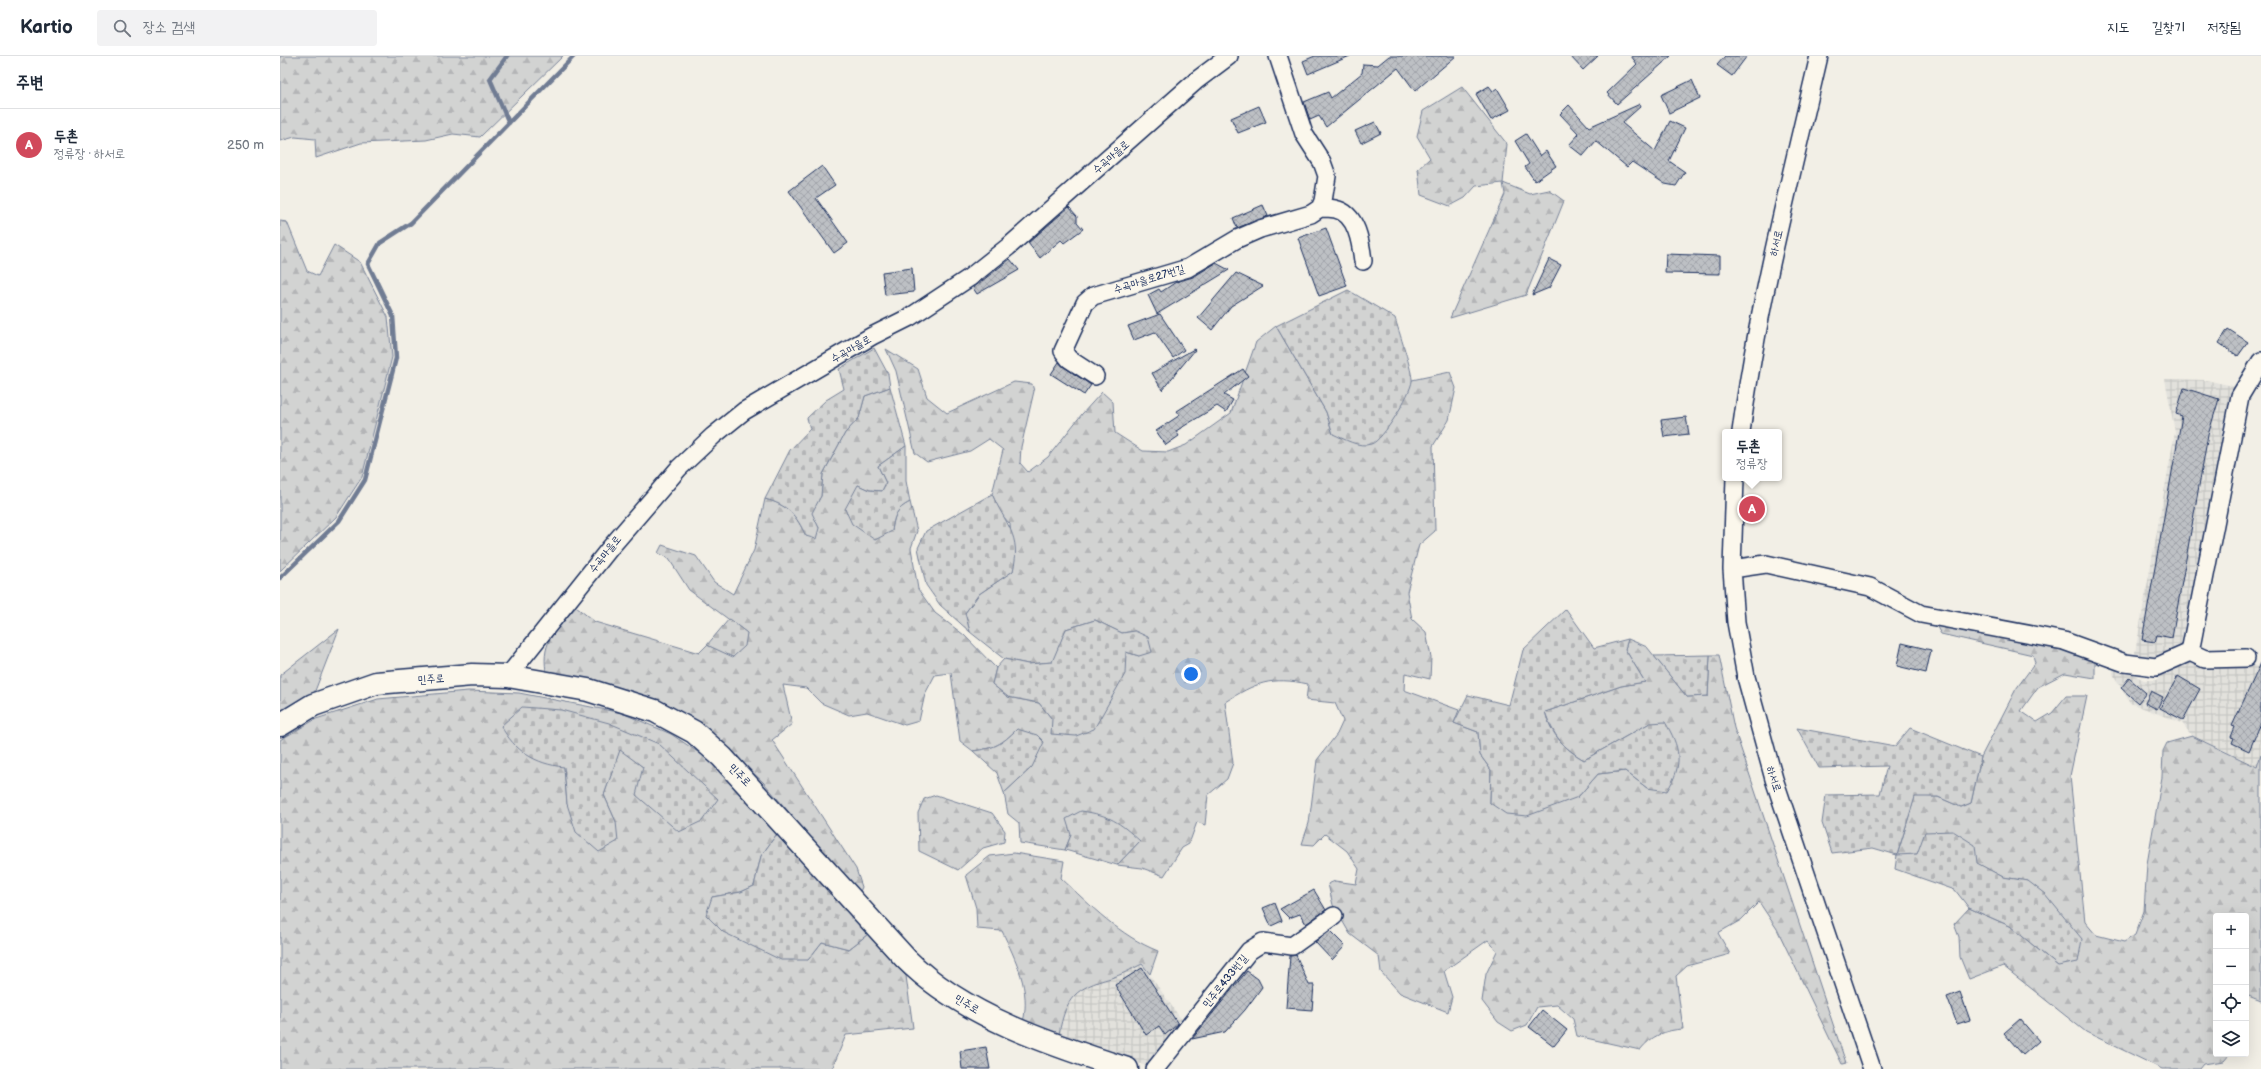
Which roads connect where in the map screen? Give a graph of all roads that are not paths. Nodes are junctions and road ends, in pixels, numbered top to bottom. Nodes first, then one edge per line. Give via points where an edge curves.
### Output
1 (1229, 56) edge
2 (1278, 56) edge
3 (1819, 56) edge
4 (1320, 208) junction
5 (1363, 261) dead end
6 (2261, 361) edge
7 (1095, 376) dead end
8 (1741, 429) edge
9 (1736, 481) edge
10 (1732, 569) junction
11 (2190, 652) junction
12 (2246, 658) dead end
13 (508, 676) junction
14 (280, 725) edge
15 (1334, 916) dead end
16 (1127, 1069) edge
17 (1155, 1069) edge
18 (1872, 1069) edge

1 - 13 street, 수곡마을로 via 1197,80 1014,242 969,278 910,317 872,336 744,411 713,436 679,468 610,548
2 - 4 street via 1304,134 1322,162 1327,176
3 - 8 street, 하서로 via 1766,290 1750,367
4 - 5 street via 1337,209 1352,220 1360,238
4 - 7 street, 수곡마을로27번길 via 1311,214 1260,229 1237,239 1188,268 1093,296 1084,303 1063,351 1069,359
6 - 11 street via 2240,396
9 - 10 street, 하서로
10 - 11 street via 1766,564 1870,587 1921,614 2064,641 2125,663 2156,667
10 - 18 street, 하서로 via 1736,622 1746,678 1761,736
11 - 12 street via 2204,659
13 - 14 main road, 민주로 via 376,683 313,705
13 - 16 main road, 민주로 via 588,690 629,702 694,732 751,786 924,976 952,996 993,1019
15 - 17 street, 민주로433번길 via 1292,946 1263,942 1249,951

